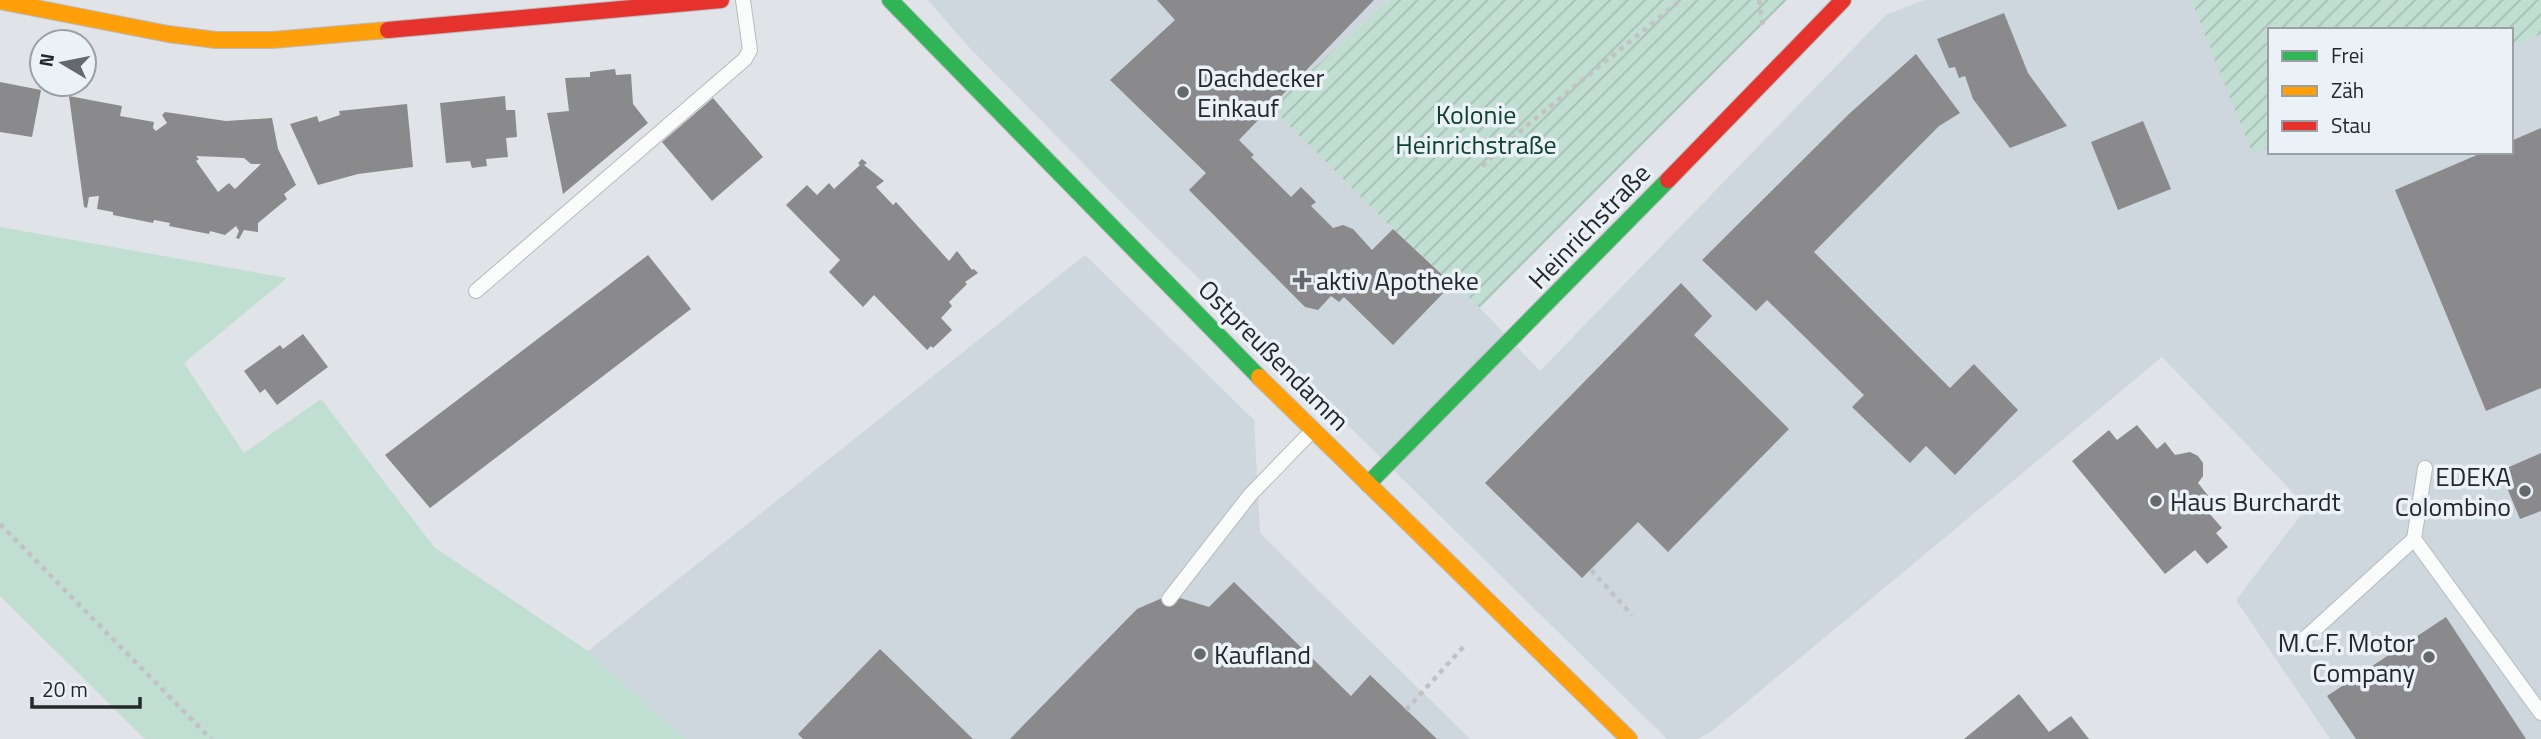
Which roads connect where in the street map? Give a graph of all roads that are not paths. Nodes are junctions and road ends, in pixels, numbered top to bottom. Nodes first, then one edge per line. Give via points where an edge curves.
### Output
1 (721, 0) edge
2 (743, 0) edge
3 (890, 0) edge
4 (1843, 0) edge
5 (0, 1) edge
6 (476, 292) dead end
7 (1313, 430) junction
8 (2425, 468) dead end
9 (1368, 484) junction
10 (2414, 539) junction
11 (1169, 599) dead end
12 (2301, 642) dead end
13 (2541, 713) edge
14 (1629, 739) edge

1 - 5 street via 273,40 168,34
2 - 6 lane via 750,50 745,59
3 - 7 street, Ostpreußendamm
4 - 9 street, Heinrichstraße
7 - 9 street, Ostpreußendamm
7 - 11 lane via 1250,495
8 - 10 lane
9 - 14 street, Ostpreußendamm
10 - 12 lane
10 - 13 lane

